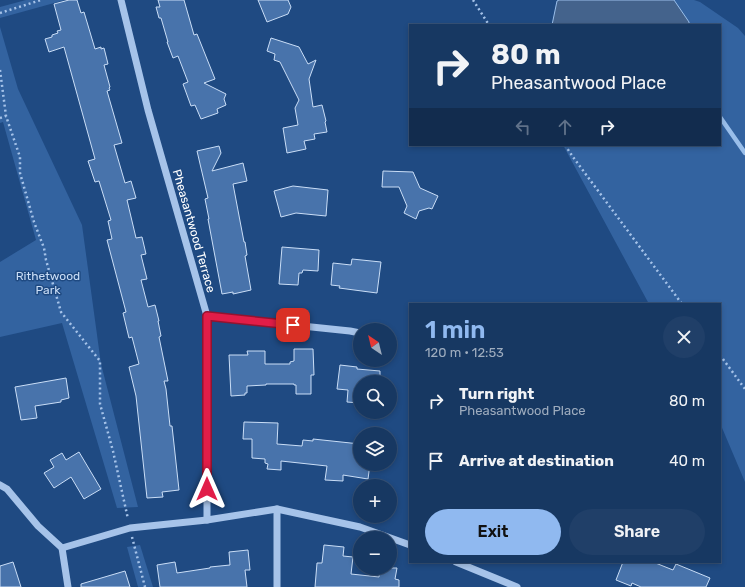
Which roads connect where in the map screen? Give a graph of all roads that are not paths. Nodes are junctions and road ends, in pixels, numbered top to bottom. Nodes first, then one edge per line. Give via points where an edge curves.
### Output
1 (121, 0) edge
2 (207, 316) junction
3 (353, 332) edge
4 (0, 485) edge
5 (277, 509) junction
6 (207, 520) junction
7 (409, 545) edge
8 (62, 548) junction
9 (458, 563) edge
10 (68, 587) edge
11 (277, 587) edge
12 (517, 587) edge

1 - 2 street, Pheasantwood Terrace via 148,110
2 - 3 street
2 - 6 street, Pheasantwood Terrace
4 - 8 street via 7,489 38,526
5 - 6 street
5 - 7 street via 360,527
5 - 11 street
6 - 8 street via 130,528
8 - 10 street
9 - 12 street

